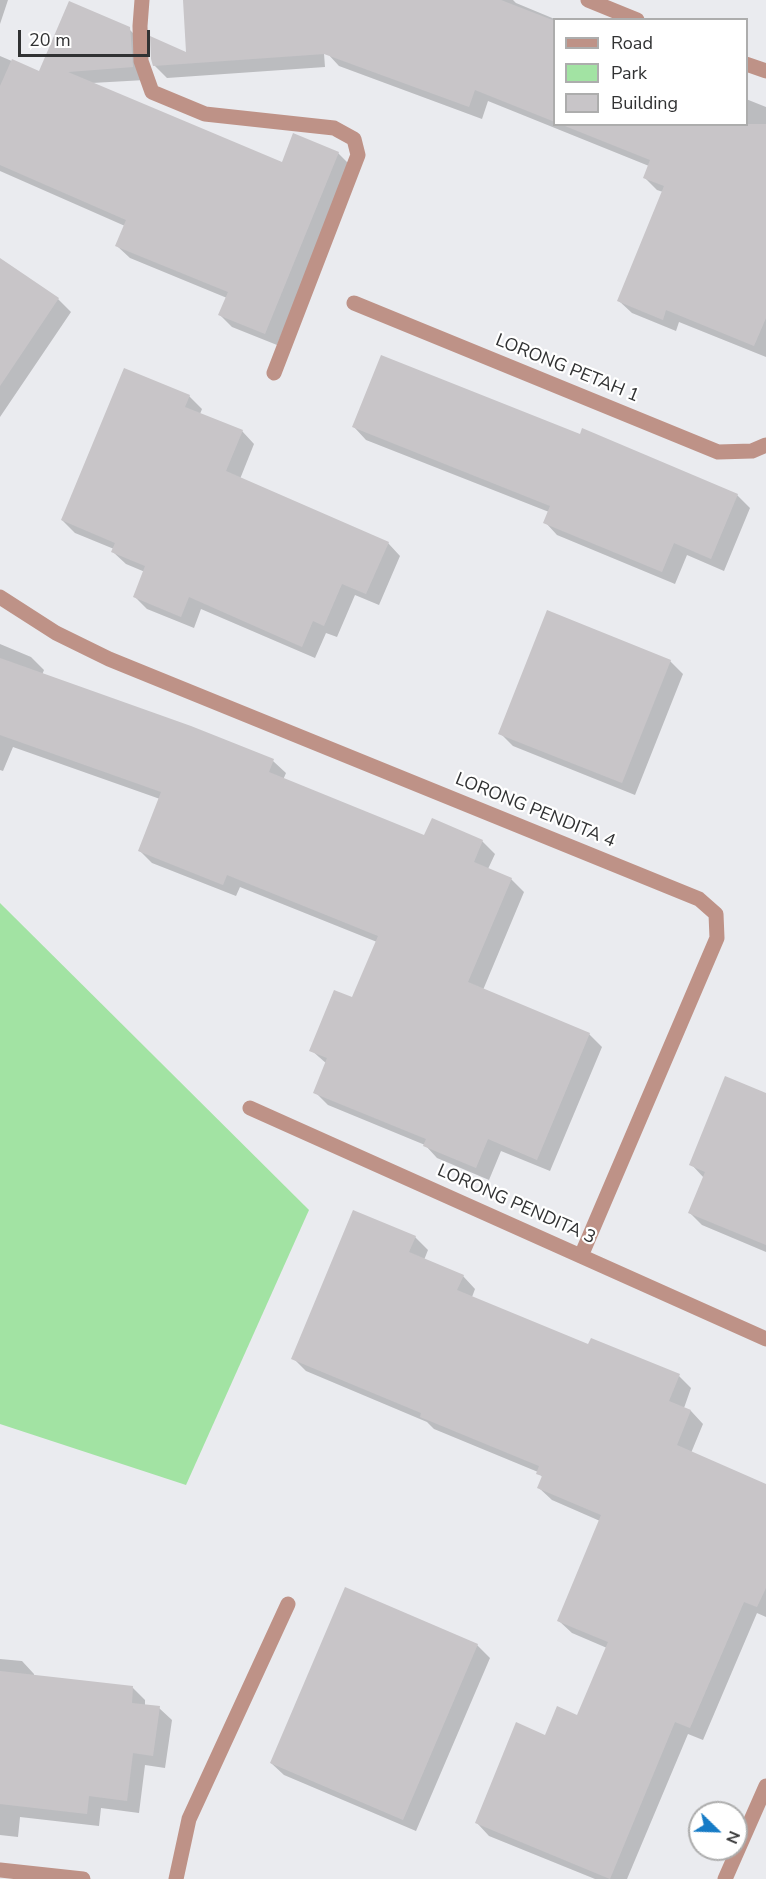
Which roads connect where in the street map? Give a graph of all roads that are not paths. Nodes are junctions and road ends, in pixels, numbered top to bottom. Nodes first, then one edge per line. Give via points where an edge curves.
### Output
1 (142, 0) edge
2 (588, 0) edge
3 (632, 18) edge
4 (748, 63) edge
5 (766, 71) edge
6 (354, 303) dead end
7 (274, 373) dead end
8 (766, 445) edge
9 (0, 597) edge
10 (250, 1108) dead end
11 (581, 1256) junction
12 (766, 1339) edge
13 (288, 1604) dead end
14 (766, 1786) edge
15 (0, 1870) edge
16 (83, 1879) edge
17 (176, 1879) edge
18 (725, 1879) edge

1 - 7 street via 141,62 153,92 205,114 334,128 354,139 358,155
2 - 3 street
4 - 5 street
6 - 8 street, LORONG PETAH 1 via 718,452 752,451
9 - 11 street, LORONG PENDITA 4 via 56,633 109,659 699,899 716,914 717,938
10 - 11 street, LORONG PENDITA 3
11 - 12 street, LORONG PENDITA 3
13 - 17 street via 189,1819
14 - 18 street
15 - 16 street

